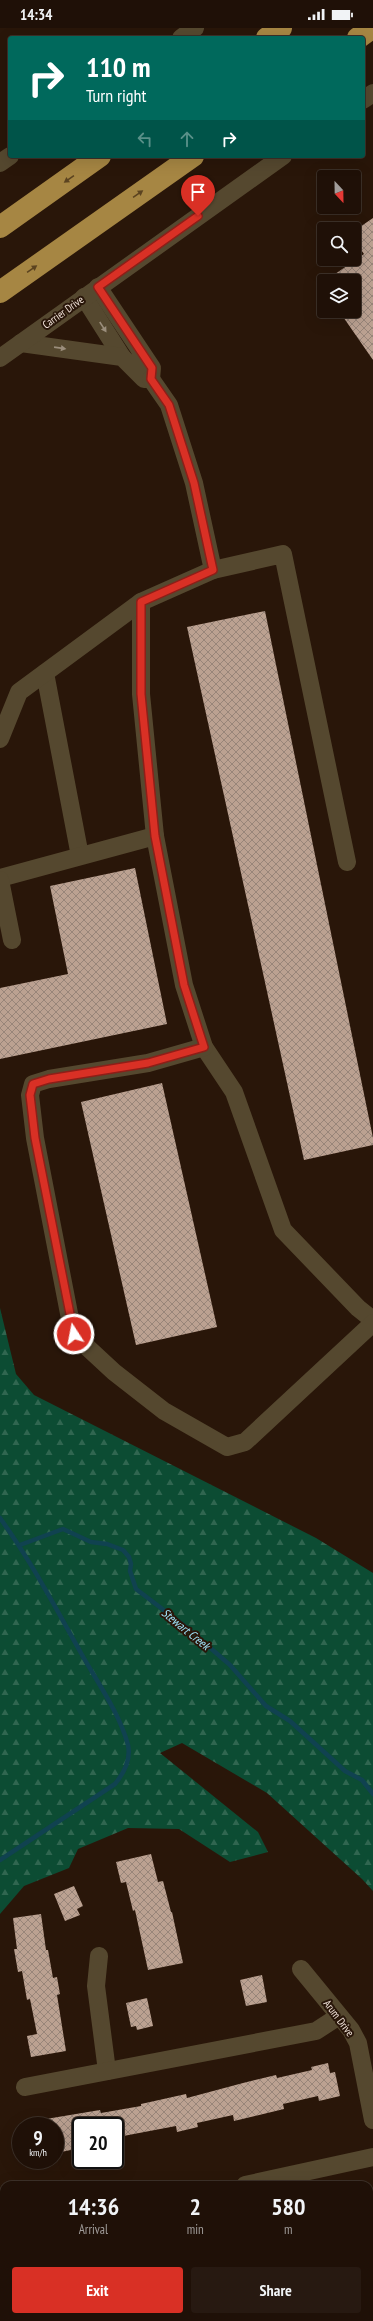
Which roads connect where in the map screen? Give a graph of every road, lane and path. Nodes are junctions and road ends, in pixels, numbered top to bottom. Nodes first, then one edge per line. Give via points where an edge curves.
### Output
1 (195, 28) edge
2 (281, 28) edge
3 (372, 28) edge
4 (184, 36) edge
5 (270, 36) edge
6 (361, 36) edge
7 (97, 158) edge
8 (190, 158) edge
9 (280, 158) edge
10 (0, 227) edge
11 (98, 287) junction
12 (0, 292) edge
13 (84, 297) junction
14 (21, 342) junction
15 (122, 357) junction
16 (0, 358) edge
17 (151, 379) junction
18 (213, 570) junction
19 (141, 602) junction
20 (45, 673) junction
21 (0, 739) edge
22 (155, 836) junction
23 (80, 856) junction
24 (347, 862) dead end
25 (0, 879) edge
26 (12, 940) dead end
27 (204, 1047) junction
28 (373, 1320) edge
29 (373, 1323) edge
30 (99, 1956) dead end
31 (301, 1969) dead end
32 (339, 2016) junction
33 (108, 2071) junction
34 (25, 2087) dead end
35 (373, 2120) edge
36 (373, 2157) edge
37 (263, 2181) edge

1 - 4 street
2 - 5 highway
3 - 6 highway
7 -> 10 highway
12 -> 8 highway
9 - 11 street, Carrier Drive
11 - 13 street, Carrier Drive
11 - 17 street via 152,368
13 - 14 street, Carrier Drive
13 -> 15 street
14 -> 15 street
14 - 16 street, Carrier Drive
15 - 17 street via 144,379
17 - 18 street via 169,405 183,448 194,483
18 - 19 street
18 - 24 street via 283,554
19 - 20 street
19 - 22 street via 141,694
20 - 21 street via 19,692
20 - 23 street
22 - 23 street
22 - 27 street via 184,985
23 - 25 street
25 - 26 street
27 - 28 street via 234,1092 283,1230 358,1308
27 - 29 street via 148,1063 49,1079 33,1084 30,1095 35,1138 74,1334 114,1372 164,1412 227,1447 245,1442
30 - 33 street via 96,1986
31 - 32 street, Arum Drive
32 - 33 street via 316,2031
32 - 35 street, Arum Drive via 358,2043
33 - 34 street
36 - 37 street

